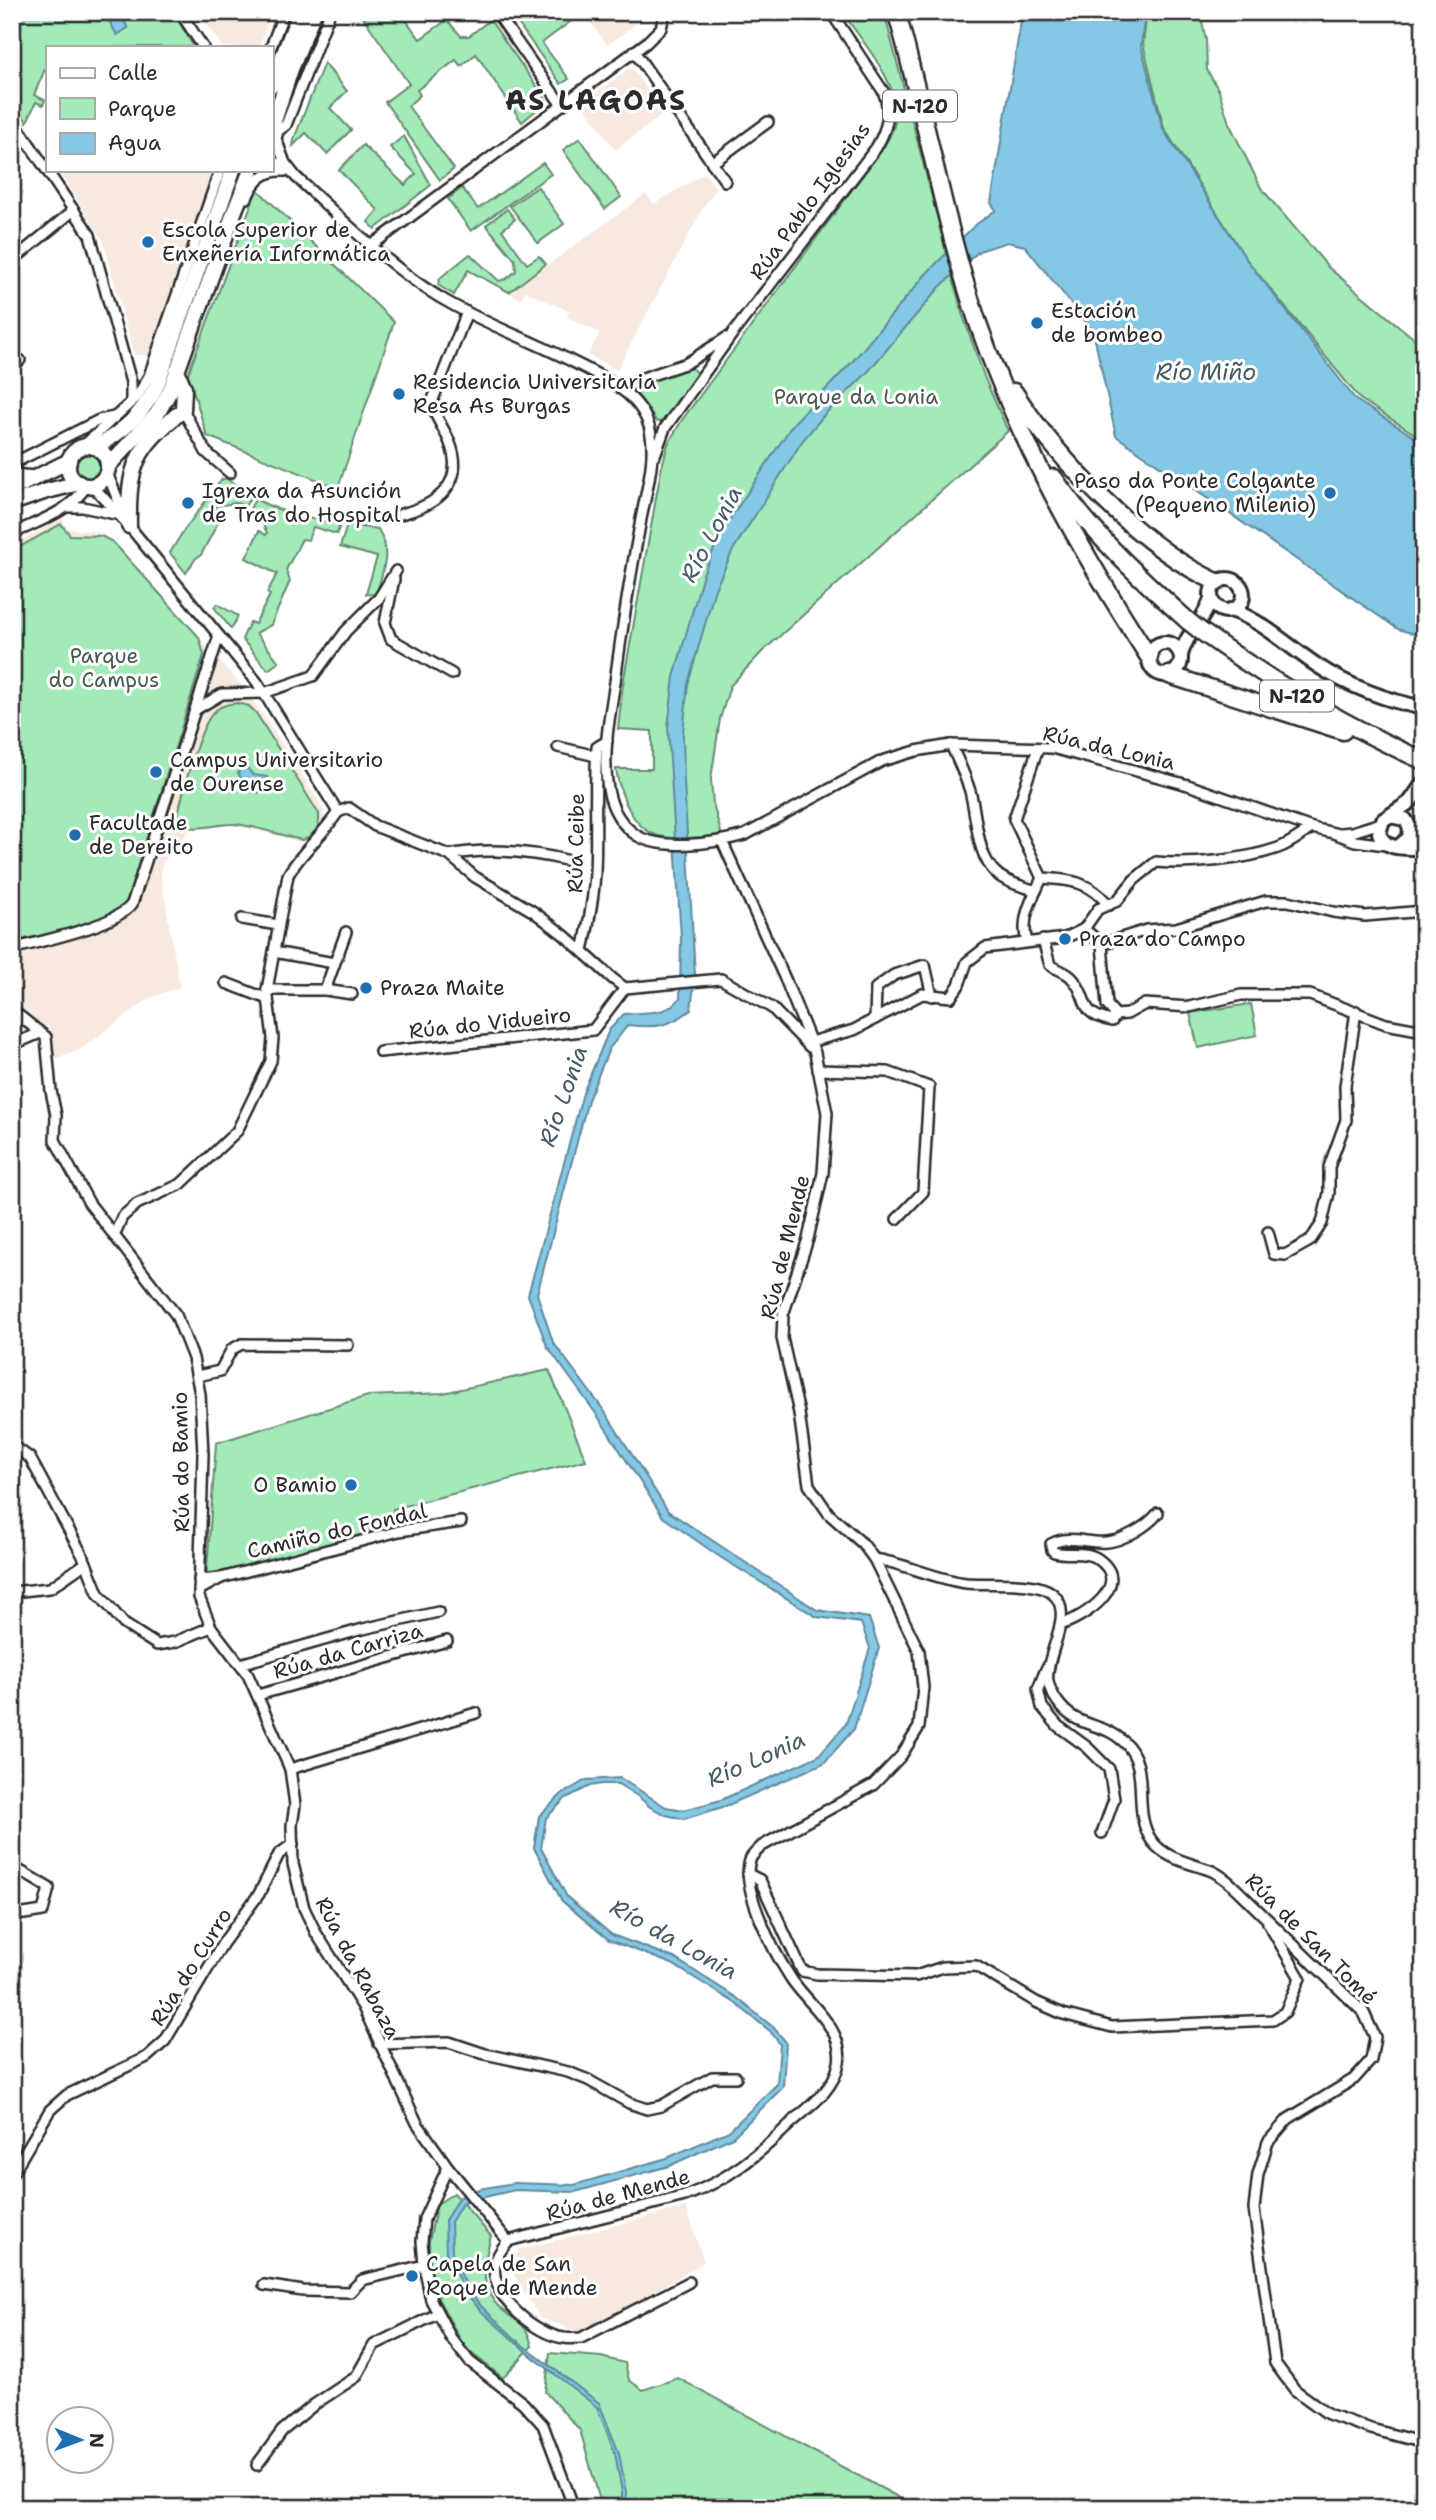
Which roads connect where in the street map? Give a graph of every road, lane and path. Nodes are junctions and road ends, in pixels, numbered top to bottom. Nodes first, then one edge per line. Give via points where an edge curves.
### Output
1 (180, 12) edge
2 (284, 12) edge
3 (300, 12) edge
4 (314, 12) edge
5 (330, 12) edge
6 (496, 12) edge
7 (665, 12) edge
8 (831, 12) edge
9 (896, 12) edge
10 (202, 46) edge
11 (271, 46) edge
12 (634, 51) junction
13 (273, 81) edge
14 (561, 104) junction
15 (12, 118) edge
16 (768, 122) dead end
17 (273, 132) edge
18 (24, 136) junction
19 (12, 145) edge
20 (273, 161) edge
21 (712, 163) junction
22 (46, 169) edge
23 (284, 171) junction
24 (48, 172) edge
25 (219, 172) edge
26 (232, 172) edge
27 (250, 172) edge
28 (296, 177) junction
29 (725, 181) dead end
30 (74, 210) junction
31 (372, 245) junction
32 (12, 261) edge
33 (209, 283) junction
34 (467, 312) junction
35 (733, 332) junction
36 (990, 356) junction
37 (687, 363) junction
38 (177, 371) junction
39 (702, 379) junction
40 (622, 390) junction
41 (131, 402) junction
42 (1011, 404) junction
43 (183, 410) junction
44 (116, 416) junction
45 (163, 427) junction
46 (136, 436) junction
47 (90, 447) junction
48 (69, 461) junction
49 (12, 464) edge
50 (107, 470) junction
51 (230, 473) dead end
52 (650, 473) junction
53 (12, 474) edge
54 (39, 476) junction
55 (86, 485) junction
56 (12, 489) edge
57 (12, 503) edge
58 (65, 507) junction
59 (116, 514) junction
60 (401, 514) dead end
61 (129, 526) junction
62 (12, 534) edge
63 (1217, 582) junction
64 (1243, 597) junction
65 (1211, 599) junction
66 (1228, 611) junction
67 (1198, 624) junction
68 (219, 636) junction
69 (1276, 636) junction
70 (1186, 639) junction
71 (1168, 643) junction
72 (1181, 655) junction
73 (1149, 657) junction
74 (452, 674) dead end
75 (1169, 675) junction
76 (264, 693) junction
77 (1396, 701) junction
78 (1424, 708) edge
79 (195, 710) junction
80 (1424, 717) edge
81 (607, 741) junction
82 (951, 745) junction
83 (558, 747) dead end
84 (1038, 748) junction
85 (1399, 750) junction
86 (596, 756) junction
87 (1424, 761) edge
88 (1424, 783) edge
89 (338, 812) junction
90 (1386, 820) junction
91 (1312, 828) junction
92 (1410, 830) junction
93 (1334, 833) junction
94 (722, 841) junction
95 (1424, 845) edge
96 (1392, 846) junction
97 (449, 855) junction
98 (570, 861) dead end
99 (1042, 878) junction
100 (1036, 891) junction
101 (1109, 905) junction
102 (1424, 911) edge
103 (242, 919) dead end
104 (278, 926) junction
105 (1084, 929) junction
106 (346, 932) dead end
107 (1043, 940) junction
108 (1027, 942) junction
109 (1102, 944) junction
110 (12, 949) edge
111 (274, 952) junction
112 (583, 952) junction
113 (334, 963) junction
114 (226, 983) dead end
115 (628, 987) junction
116 (325, 990) junction
117 (352, 994) dead end
118 (267, 995) junction
119 (932, 996) junction
120 (12, 1010) edge
121 (1356, 1011) junction
122 (1116, 1015) junction
123 (875, 1019) junction
124 (1424, 1031) edge
125 (40, 1033) junction
126 (810, 1042) junction
127 (12, 1045) edge
128 (380, 1052) dead end
129 (815, 1053) junction
130 (818, 1070) junction
131 (897, 1219) dead end
132 (1268, 1233) dead end
133 (114, 1236) junction
134 (348, 1345) dead end
135 (197, 1376) junction
136 (12, 1445) edge
137 (1158, 1513) dead end
138 (461, 1522) dead end
139 (874, 1559) junction
140 (86, 1563) junction
141 (199, 1585) junction
142 (12, 1591) edge
143 (438, 1612) dead end
144 (1060, 1625) junction
145 (211, 1627) junction
146 (447, 1641) dead end
147 (1051, 1659) junction
148 (240, 1664) junction
149 (258, 1695) junction
150 (476, 1713) dead end
151 (290, 1769) junction
152 (1102, 1833) dead end
153 (293, 1844) junction
154 (12, 1866) edge
155 (748, 1874) junction
156 (12, 1913) edge
157 (1262, 1913) junction
158 (379, 2044) junction
159 (736, 2077) dead end
160 (447, 2167) junction
161 (12, 2174) edge
162 (508, 2241) junction
163 (424, 2264) junction
164 (689, 2282) dead end
165 (264, 2285) dead end
166 (437, 2314) junction
167 (1424, 2443) edge
168 (257, 2465) dead end
169 (574, 2508) edge

1 - 10 street
2 - 11 street
3 - 13 main road
4 - 17 main road
5 - 17 street via 286,125
6 - 14 street
7 - 12 street via 661,28
8 - 35 street, Rúa Pablo Iglesias via 883,92 888,106 886,130
9 - 36 highway, N-120 via 966,285
12 - 14 street
12 - 21 street
14 - 31 street
15 - 18 street
16 - 21 street
17 - 28 street
18 - 19 street
18 - 22 street
20 - 23 street
21 - 29 street
23 - 28 street
23 - 33 street via 264,174 250,190
24 - 30 street
25 - 41 street via 149,376
26 - 47 main road via 153,394 128,427
27 - 33 main road
28 - 31 street
30 - 32 street
30 - 41 street via 90,234 131,382
31 - 34 street via 422,285
33 - 38 main road
34 - 40 street
34 - 60 street via 432,402 452,447 452,473 439,499
35 - 37 street, Rúa Pablo Iglesias
35 - 39 street, Rúa Pablo Iglesias
36 - 42 highway, N-120
36 - 63 highway via 1032,421 1087,484 1150,539 1194,572
37 - 39 street via 699,370
37 - 40 street, Rúa Pablo Iglesias
38 - 43 main road via 184,388
38 - 46 main road via 162,407
39 - 52 street, Rúa Pablo Iglesias via 664,428
40 - 52 street via 648,423
41 - 44 street
42 - 67 highway, N-120 via 1066,495 1094,529 1132,571
42 - 73 highway via 1092,567
43 - 45 main road
43 - 51 street via 206,452
44 - 47 street
44 - 49 street
45 - 46 main road
45 - 61 main road via 132,468
46 - 50 main road
47 - 48 main road via 74,452
47 - 50 main road via 105,455
48 - 54 main road
48 - 55 main road via 70,474
50 - 55 main road via 99,483
50 - 61 street
52 - 81 street
53 - 54 street
54 - 56 main road
55 - 57 main road
55 - 58 street
55 - 59 street
58 - 59 street
58 - 62 street
59 - 61 street
61 - 68 street
63 - 64 street via 1227,578 1237,582
63 - 65 street
64 - 66 street via 1239,606
64 - 69 street
65 - 66 street via 1216,607
65 - 67 street
66 - 67 street
66 - 69 street via 1244,615
67 - 70 street
67 - 85 highway, N-120 via 1288,690
68 - 76 street
68 - 79 street
69 - 77 street via 1329,674
70 - 71 street
70 - 72 street
71 - 72 street
71 - 73 street via 1158,645
72 - 75 street via 1180,665
73 - 75 street via 1154,671
74 - 76 street via 391,639 385,623 396,571 313,676
75 - 85 highway
76 - 79 street via 222,694
76 - 89 street
77 - 78 street
77 - 80 street
79 - 110 street via 137,895 127,912
81 - 86 street via 597,747
81 - 94 street, Rúa da Lonia via 609,795 632,833 666,844
82 - 84 street, Rúa da Lonia
82 - 94 street, Rúa da Lonia via 882,761 745,835
82 - 100 street via 968,784 976,834 987,860 1010,882
83 - 86 street
84 - 91 street, Rúa da Lonia via 1188,785
84 - 99 street via 1014,819
85 - 87 highway, N-120
86 - 112 street, Rúa Ceibe via 596,868
88 - 90 street via 1410,802
88 - 92 street
89 - 97 street via 349,808 375,826
89 - 104 street via 288,875
90 - 92 street via 1405,819
90 - 93 street, Rúa da Lonia
90 - 96 street via 1379,833
91 - 93 street, Rúa da Lonia
91 - 101 street via 1280,848 1217,860 1156,862
92 - 95 street
92 - 96 street via 1406,842
93 - 96 street, Rúa da Lonia
94 - 126 street, Rúa de Mende
95 - 96 street
97 - 98 street via 474,850
97 - 112 street via 475,877 534,912
99 - 100 street
99 - 101 street via 1074,880 1098,892
100 - 108 street via 1024,926
101 - 105 street via 1098,909
102 - 109 street via 1365,916 1266,901
103 - 104 street
104 - 111 street
105 - 107 street via 1065,938
105 - 109 street
106 - 113 street
107 - 108 street
107 - 122 street via 1050,965 1070,977 1087,1011 1112,1021
108 - 119 street via 985,948 967,962 951,997
109 - 122 street via 1107,1005
111 - 113 street
111 - 118 street
112 - 115 street
113 - 116 street
114 - 118 street
115 - 128 street, Rúa do Vidueiro via 593,1030
115 - 129 street via 721,979 772,1008
116 - 117 street
116 - 118 street
118 - 133 street via 271,1061 237,1131 181,1184 137,1204 122,1217
119 - 123 street via 922,994
119 - 123 street via 925,965 894,975 876,989
120 - 125 street
121 - 122 street via 1310,995 1241,995 1189,1007 1145,1004
121 - 124 street via 1386,1024
121 - 132 street via 1345,1086 1346,1120 1329,1167 1322,1223 1311,1241 1284,1255 1274,1254
123 - 126 street
125 - 127 street
125 - 133 street, Rúa do Bamio via 46,1037 57,1115 55,1140 89,1203
126 - 129 street, Rúa de Mende
129 - 130 street, Rúa de Mende
130 - 131 street via 888,1072 929,1087 923,1192
130 - 139 street, Rúa de Mende via 827,1113 823,1172 808,1240 783,1315 782,1338 809,1485 829,1514
133 - 135 street, Rúa do Bamio via 176,1315
134 - 135 street via 242,1344 232,1349 220,1371
135 - 141 street, Rúa do Bamio via 203,1454
136 - 140 street via 30,1458
137 - 144 street via 1108,1542 1074,1539 1051,1544 1054,1552 1099,1560 1110,1580 1094,1609
138 - 141 street, Camiño do Fondal via 399,1531
139 - 144 street, Rúa de San Tomé via 965,1583 1049,1590 1061,1607
139 - 155 street, Rúa de Mende via 919,1651 923,1687 919,1727 901,1756 873,1785 762,1846 751,1858
140 - 142 street via 50,1588
140 - 145 street via 98,1592 124,1625 157,1645
141 - 145 street, Rúa do Bamio
143 - 148 street
144 - 147 street, Rúa de San Tomé
145 - 148 street, Rúa da Rabaza
146 - 149 street, Rúa da Carriza
147 - 152 street via 1038,1689 1042,1707 1109,1769 1114,1799
147 - 157 street, Rúa de San Tomé via 1048,1681 1065,1712 1110,1732 1134,1755 1140,1769 1140,1806 1152,1841 1181,1861 1215,1872
148 - 149 street, Rúa da Rabaza
149 - 151 street, Rúa da Rabaza
150 - 151 street
151 - 153 street, Rúa da Rabaza via 295,1805
153 - 158 street, Rúa da Rabaza via 304,1908 363,2007
153 - 161 street, Rúa do Curro via 279,1854 260,1894 223,1942 165,2041 147,2057 67,2095 50,2110
154 - 156 street via 49,1888 43,1911
155 - 157 street via 760,1880 802,1971 916,1976 943,1967 976,1966 1036,2002 1112,2027 1273,2020 1285,2012 1300,1978
155 - 162 street, Rúa de Mende via 766,1932 790,1978 833,2032 839,2048 828,2089 748,2162 704,2189
157 - 167 street, Rúa de San Tomé via 1364,2013 1375,2038 1371,2060 1354,2079 1288,2119 1268,2143 1258,2174 1254,2209 1275,2363 1295,2390 1328,2413
158 - 159 street via 449,2042 568,2072 647,2109 712,2077
158 - 160 street, Rúa da Rabaza via 417,2123
160 - 162 street, Rúa da Rabaza
160 - 163 street via 424,2219
162 - 164 street via 494,2266 500,2291 523,2317 563,2339 581,2338
163 - 165 street via 362,2280 350,2292
163 - 166 street
166 - 168 street via 374,2345 356,2378 282,2431
166 - 169 street via 469,2361 544,2425

